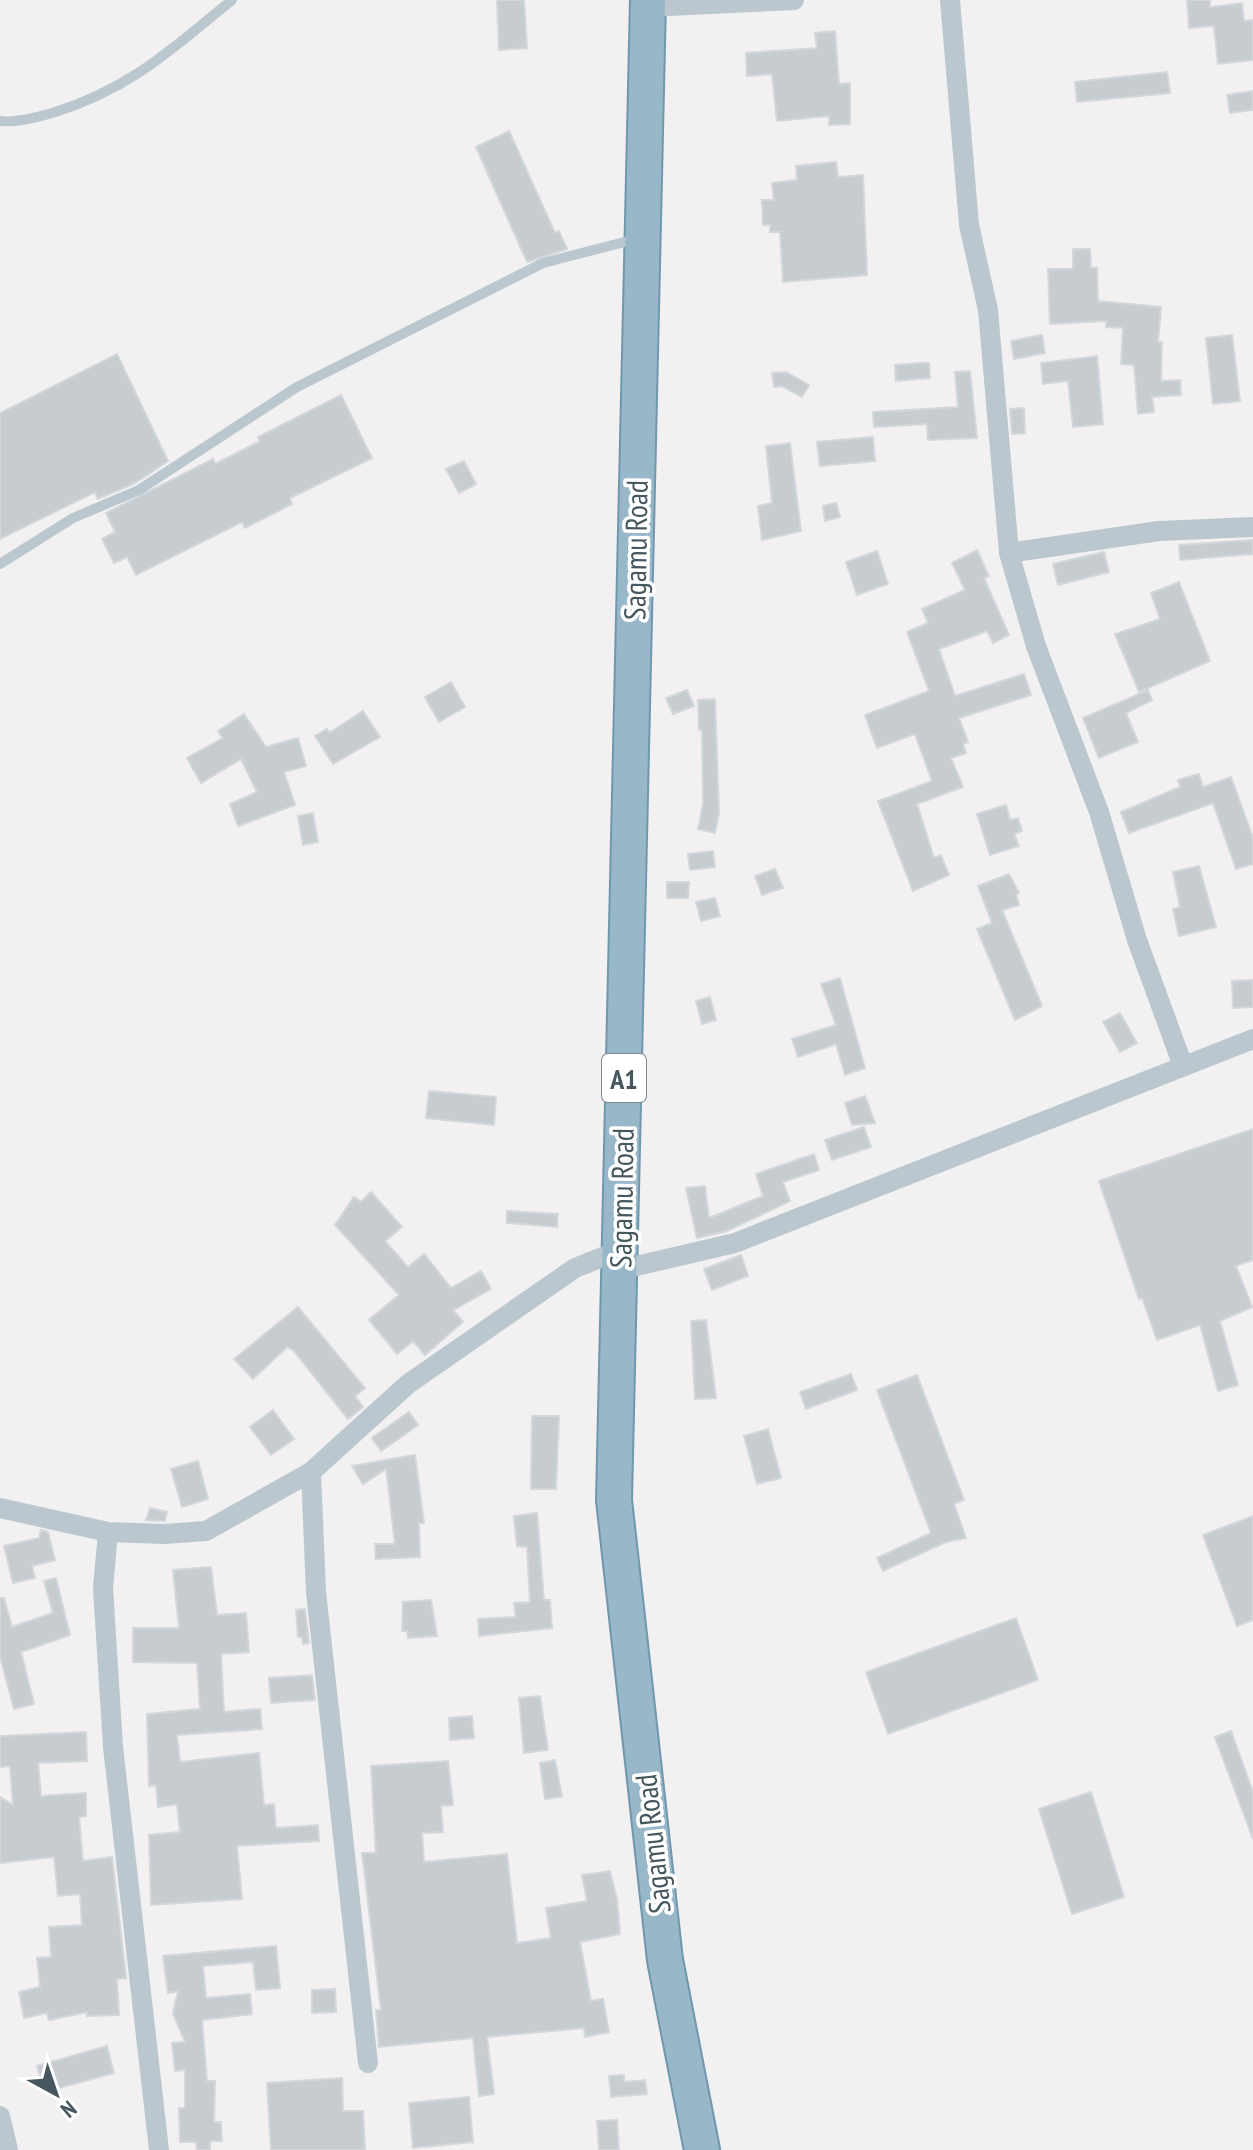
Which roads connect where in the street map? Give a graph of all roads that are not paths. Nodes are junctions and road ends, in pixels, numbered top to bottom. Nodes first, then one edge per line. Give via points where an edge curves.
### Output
1 (232, 0) edge
2 (794, 0) edge
3 (950, 0) edge
4 (648, 4) edge
5 (0, 121) edge
6 (642, 237) junction
7 (1253, 527) edge
8 (1009, 553) junction
9 (0, 564) edge
10 (1253, 1039) edge
11 (1183, 1066) junction
12 (620, 1260) junction
13 (311, 1472) junction
14 (0, 1508) edge
15 (108, 1532) junction
16 (368, 2063) dead end
17 (0, 2116) edge
18 (8, 2150) edge
19 (159, 2150) edge
20 (702, 2150) edge

1 - 5 lane via 126,84 44,115
2 - 4 street
3 - 8 street via 969,225 988,310
4 - 6 highway, Sagamu Road / A1
6 - 9 lane via 543,263 404,332 297,387 139,490 73,518
6 - 12 highway, Sagamu Road / A1
7 - 8 street via 1159,531
8 - 11 street via 1036,646 1099,812 1137,940
10 - 11 street
11 - 12 street via 735,1243
12 - 13 street via 575,1268 408,1384
12 - 20 highway, Sagamu Road / A1 via 614,1500 665,1960
13 - 15 street via 206,1531
13 - 16 street via 316,1592
14 - 15 street
15 - 19 street via 103,1588 113,1747
17 - 18 street

